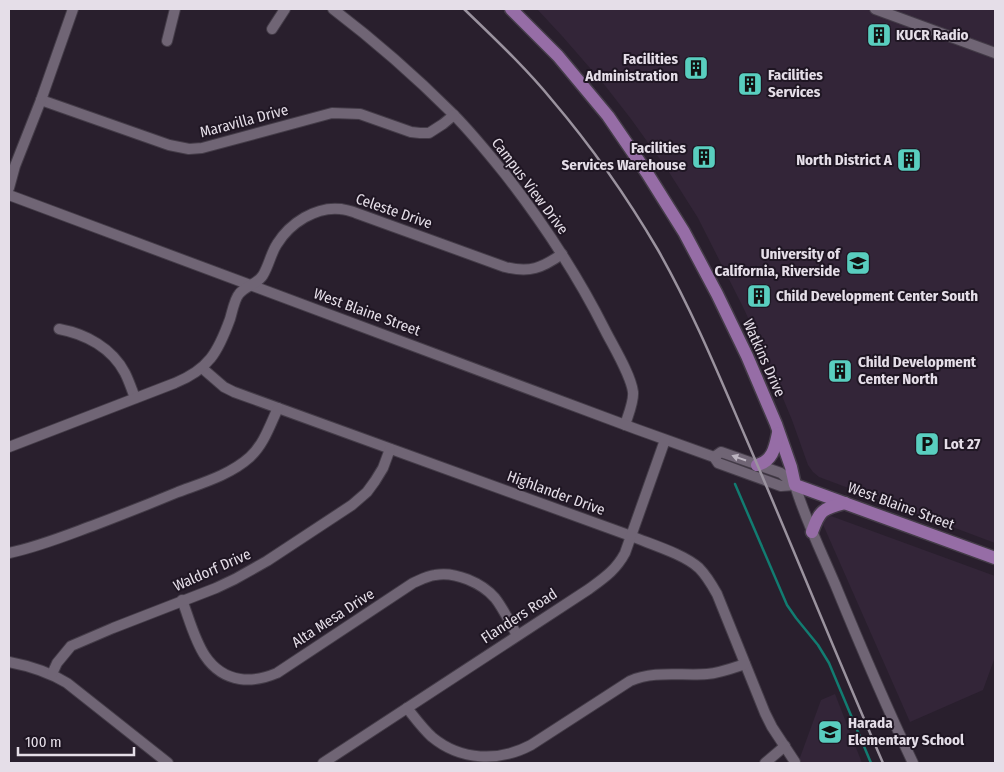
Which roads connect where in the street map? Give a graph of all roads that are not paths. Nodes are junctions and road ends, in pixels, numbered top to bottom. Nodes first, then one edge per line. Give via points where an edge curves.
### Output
1 (73, 9) edge
2 (175, 9) edge
3 (285, 9) edge
4 (333, 9) edge
5 (512, 9) edge
6 (875, 9) edge
7 (272, 29) dead end
8 (167, 41) dead end
9 (995, 53) edge
10 (40, 100) junction
11 (454, 114) junction
12 (9, 188) edge
13 (9, 196) edge
14 (562, 254) junction
15 (250, 286) junction
16 (59, 329) dead end
17 (202, 368) junction
18 (135, 398) junction
19 (278, 408) junction
20 (625, 425) junction
21 (778, 433) junction
22 (665, 440) junction
23 (9, 446) edge
24 (390, 449) junction
25 (714, 457) junction
26 (757, 464) junction
27 (795, 484) junction
28 (845, 503) junction
29 (812, 532) junction
30 (631, 536) junction
31 (9, 553) edge
32 (995, 558) edge
33 (182, 600) junction
34 (518, 635) junction
35 (9, 662) edge
36 (745, 664) junction
37 (52, 674) junction
38 (407, 708) junction
39 (785, 746) junction
40 (795, 762) dead end
41 (168, 763) edge
42 (323, 763) edge
43 (765, 763) edge
44 (913, 763) edge

1 - 10 street
2 - 8 street
3 - 7 street
4 - 11 street, Campus View Drive
5 - 21 main road, Watkins Drive via 558,56 608,116 647,173 717,294 747,356
6 - 9 street
10 - 11 street, Maravilla Drive via 189,149 214,146 332,113 360,114 420,133 436,130
10 - 12 street
11 - 14 street, Campus View Drive via 513,184
13 - 15 street, West Blaine Street
14 - 15 street, Celeste Drive via 544,266 514,269 356,212 326,210 298,221 287,231 271,255 263,276
14 - 20 street, Campus View Drive via 629,379 633,393
15 - 17 street, Celeste Drive via 239,294 221,341
15 - 20 street, West Blaine Street
16 - 18 street via 83,336 109,352 118,362
17 - 18 street, Celeste Drive via 186,378
17 - 19 street, Highlander Drive via 234,392
18 - 23 street, Celeste Drive
19 - 24 street, Highlander Drive
19 - 31 street via 261,443 238,466 44,544
20 - 22 street, West Blaine Street
21 - 26 main road via 770,456 764,463
21 - 27 main road, Watkins Drive
22 - 25 street, West Blaine Street
22 - 30 street, Flanders Road
24 - 30 street, Highlander Drive
24 - 33 street, Waldorf Drive via 383,468 360,499 267,561 216,588
26 -> 25 street, West Blaine Street via 721,452
25 - 27 street, West Blaine Street via 718,463 781,486
26 - 27 street, West Blaine Street via 781,473
27 - 28 main road, West Blaine Street
27 - 29 street, Watkins Drive
28 - 29 main road via 824,510
28 - 32 main road, West Blaine Street
29 - 44 street, Watkins Drive
30 - 34 street, Flanders Road via 615,569
30 - 36 street, Highlander Drive via 687,559 700,569 717,594
33 - 34 street, Alta Mesa Drive via 209,663 221,673 246,680 277,672 413,583 434,575 459,577 484,589 495,598
33 - 37 street, Waldorf Drive via 71,646 56,663
34 - 38 street, Flanders Road
35 - 37 street
36 - 38 street via 717,673 640,676 519,752 497,757 483,758 448,748 432,737
36 - 39 street, Highlander Drive via 772,727
37 - 41 street
38 - 42 street, Flanders Road
39 - 40 street, Highlander Drive
39 - 43 street

